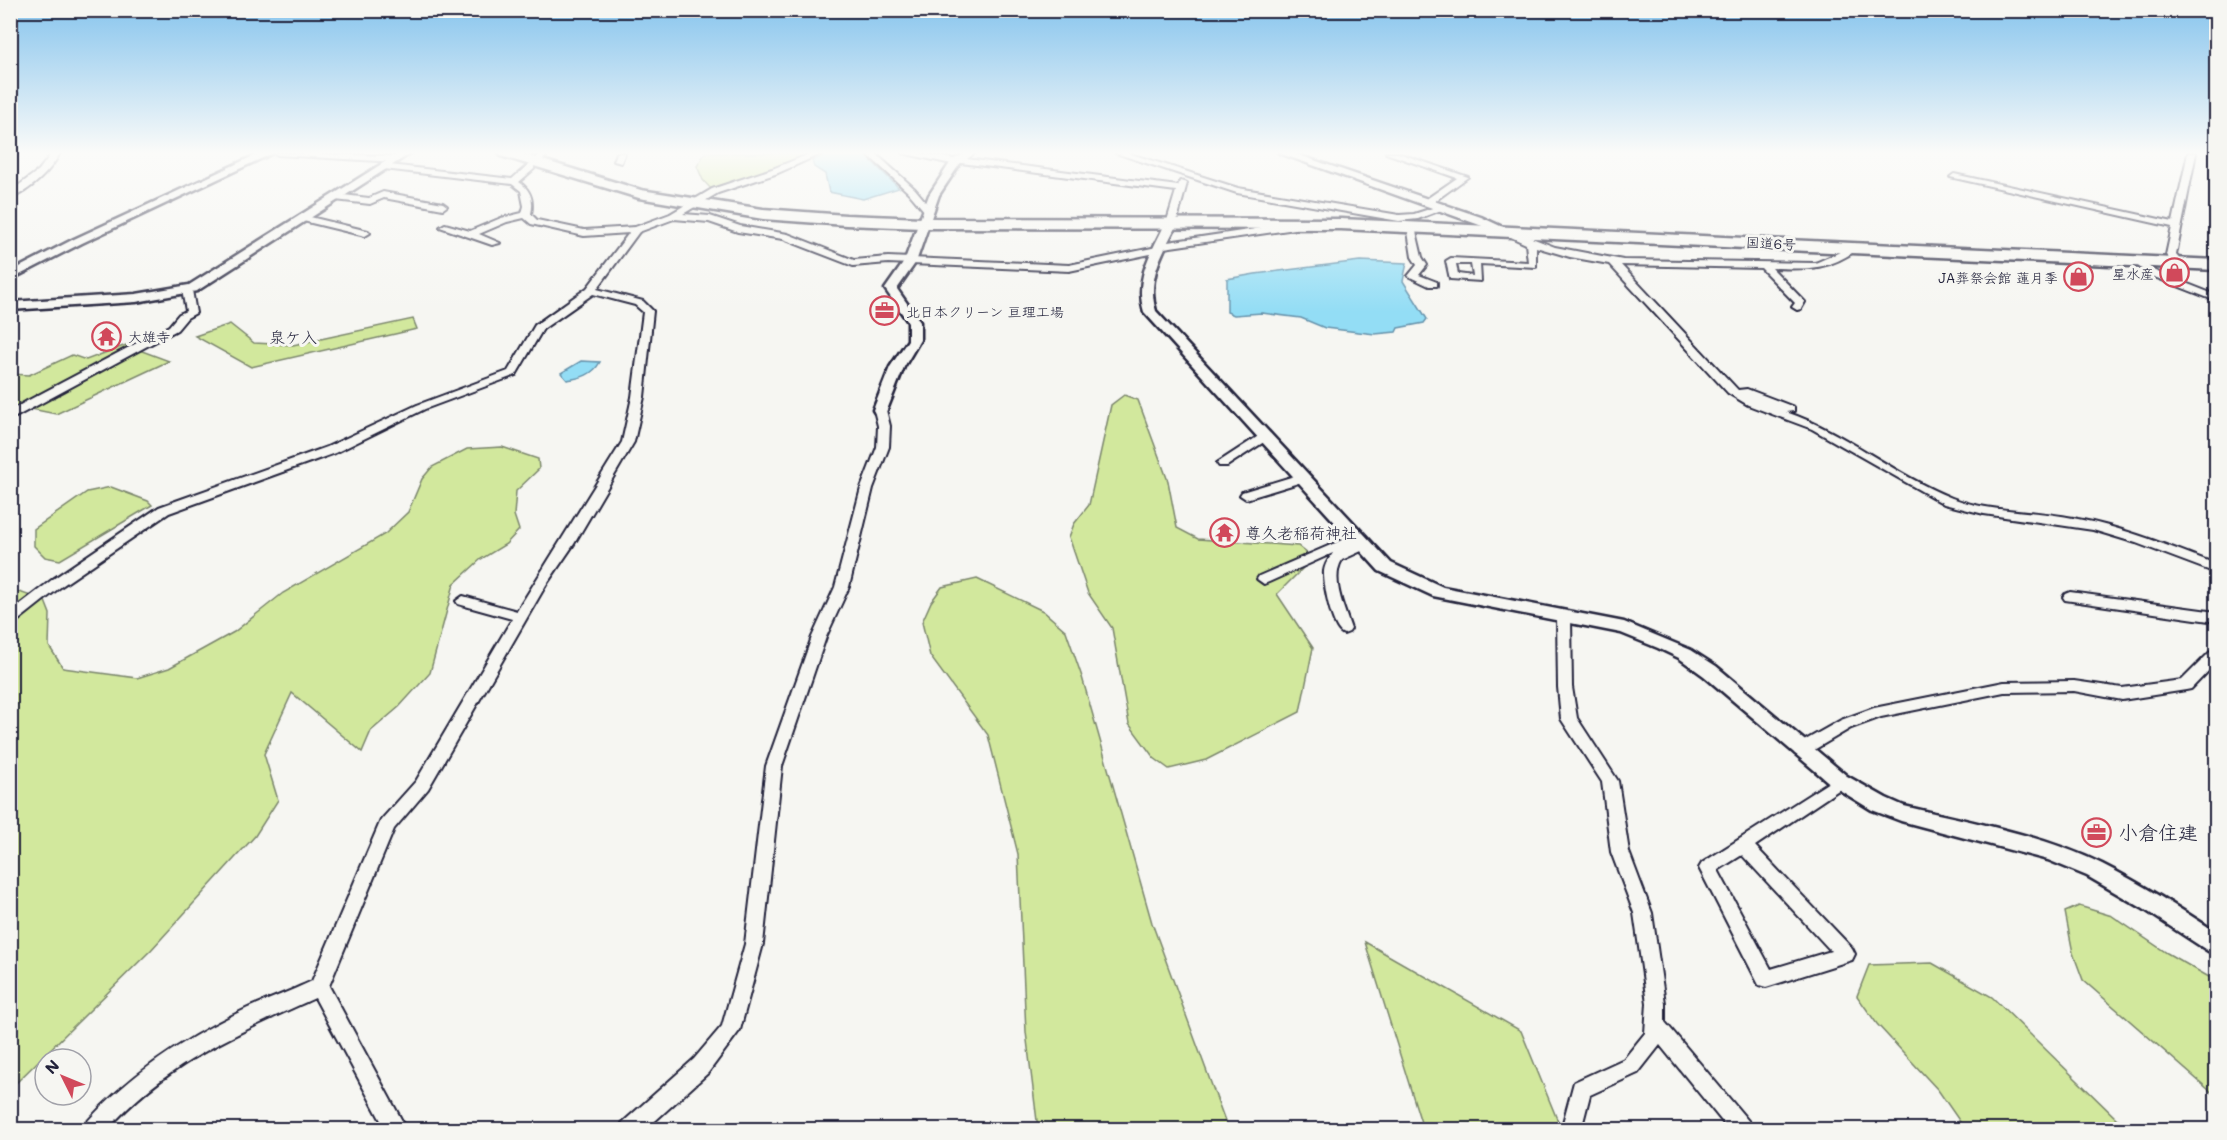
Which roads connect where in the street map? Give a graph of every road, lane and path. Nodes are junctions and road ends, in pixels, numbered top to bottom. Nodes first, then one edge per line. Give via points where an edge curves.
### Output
1 (153, 206) edge
2 (321, 206) edge
3 (528, 206) edge
4 (689, 206) edge
5 (708, 206) edge
6 (920, 206) edge
7 (930, 206) edge
8 (1176, 206) edge
9 (1331, 206) edge
10 (1442, 206) edge
11 (2089, 206) edge
12 (2180, 206) edge
13 (1451, 209) junction
14 (526, 215) junction
15 (673, 216) junction
16 (925, 217) junction
17 (302, 218) junction
18 (1171, 224) junction
19 (1306, 224) junction
20 (2176, 225) junction
21 (1410, 226) junction
22 (445, 227) dead end
23 (1444, 228) junction
24 (636, 230) junction
25 (1503, 230) junction
26 (365, 233) dead end
27 (471, 234) junction
28 (495, 243) dead end
29 (1531, 244) junction
30 (1855, 247) junction
31 (1160, 248) junction
32 (912, 261) junction
33 (1475, 261) dead end
34 (1613, 262) junction
35 (2138, 262) junction
36 (2179, 264) junction
37 (2217, 265) edge
38 (1765, 267) junction
39 (10, 277) edge
40 (1433, 284) dead end
41 (187, 290) junction
42 (591, 290) junction
43 (2217, 298) edge
44 (10, 306) edge
45 (1797, 307) dead end
46 (880, 410) joint
47 (10, 417) edge
48 (1263, 437) junction
49 (1223, 463) dead end
50 (1301, 478) junction
51 (1246, 495) dead end
52 (1360, 541) junction
53 (2217, 568) edge
54 (1264, 579) dead end
55 (2070, 597) dead end
56 (463, 601) dead end
57 (522, 617) junction
58 (1564, 617) junction
59 (2217, 617) edge
60 (10, 620) edge
61 (1344, 629) dead end
62 (2217, 655) edge
63 (1801, 750) junction
64 (1840, 781) junction
65 (1743, 845) junction
66 (2217, 944) edge
67 (319, 987) junction
68 (1655, 1024) junction
69 (93, 1130) edge
70 (397, 1130) edge
71 (629, 1130) edge
72 (1571, 1130) edge
73 (1743, 1130) edge

1 - 39 street
2 - 17 street
3 - 14 street
4 - 15 street
5 - 16 highway, 国道6号 via 763,214
6 - 16 street
7 - 16 street
8 - 18 street
9 - 13 street via 1400,218
10 - 13 street
11 - 20 street
12 - 20 street
13 - 23 street via 1460,219
13 - 25 street
14 - 24 street via 534,222 584,233
14 - 27 street
15 - 24 street
15 - 32 street via 710,219 738,229 785,236 853,263
16 - 18 highway, 国道6号
16 - 32 street
17 - 26 street
17 - 41 street
18 - 19 highway, 国道6号
18 - 31 street
19 - 21 highway, 国道6号
19 - 31 street
20 - 36 street via 2171,255
21 - 23 highway, 国道6号
21 - 40 street via 1422,265 1413,276
22 - 27 street
23 - 25 highway, 国道6号
24 - 42 street
25 - 29 street
25 - 30 highway, 国道6号
27 - 28 street
29 - 33 street via 1533,265
29 - 34 street
30 - 35 highway, 国道6号
30 - 38 street via 1816,266
31 - 32 street via 1069,268
31 - 48 street via 1145,280 1145,301 1150,312
32 - 46 street via 891,289 914,322 914,340 897,366
34 - 38 street
34 - 53 street via 1741,398 1813,426 1955,504 2093,526
35 - 36 highway, 国道6号
35 - 43 street via 2152,273
36 - 37 highway, 国道6号
38 - 45 street via 1800,302
41 - 44 street via 136,298
41 - 47 street via 191,312 172,328
42 - 57 street via 639,303 648,311 638,397 628,442
42 - 60 street via 539,327 512,373 421,407 331,450 164,510 58,582
46 - 71 street via 883,447 867,488 842,586 819,637 774,766 754,944 730,1030 701,1066
48 - 49 street
48 - 50 street
50 - 51 street
50 - 52 street
52 - 54 street
52 - 58 street via 1386,567 1439,592
52 - 61 street via 1331,563 1330,574
55 - 59 street
56 - 57 street
57 - 67 street via 422,785 387,825
58 - 63 street via 1624,628 1685,654 1743,696
58 - 68 street via 1569,719 1610,781 1620,852 1643,913 1656,1003
62 - 63 street via 2186,685 2122,694 2074,686 2004,687 1879,712 1846,724
63 - 64 street
64 - 65 street
64 - 66 street via 1901,813 2010,840 2094,870
65 - 65 street via 1708,868 1766,979 1846,954
67 - 69 street via 210,1037 158,1069 111,1108
67 - 70 street
68 - 72 street via 1655,1036 1631,1066 1581,1089
68 - 73 street

